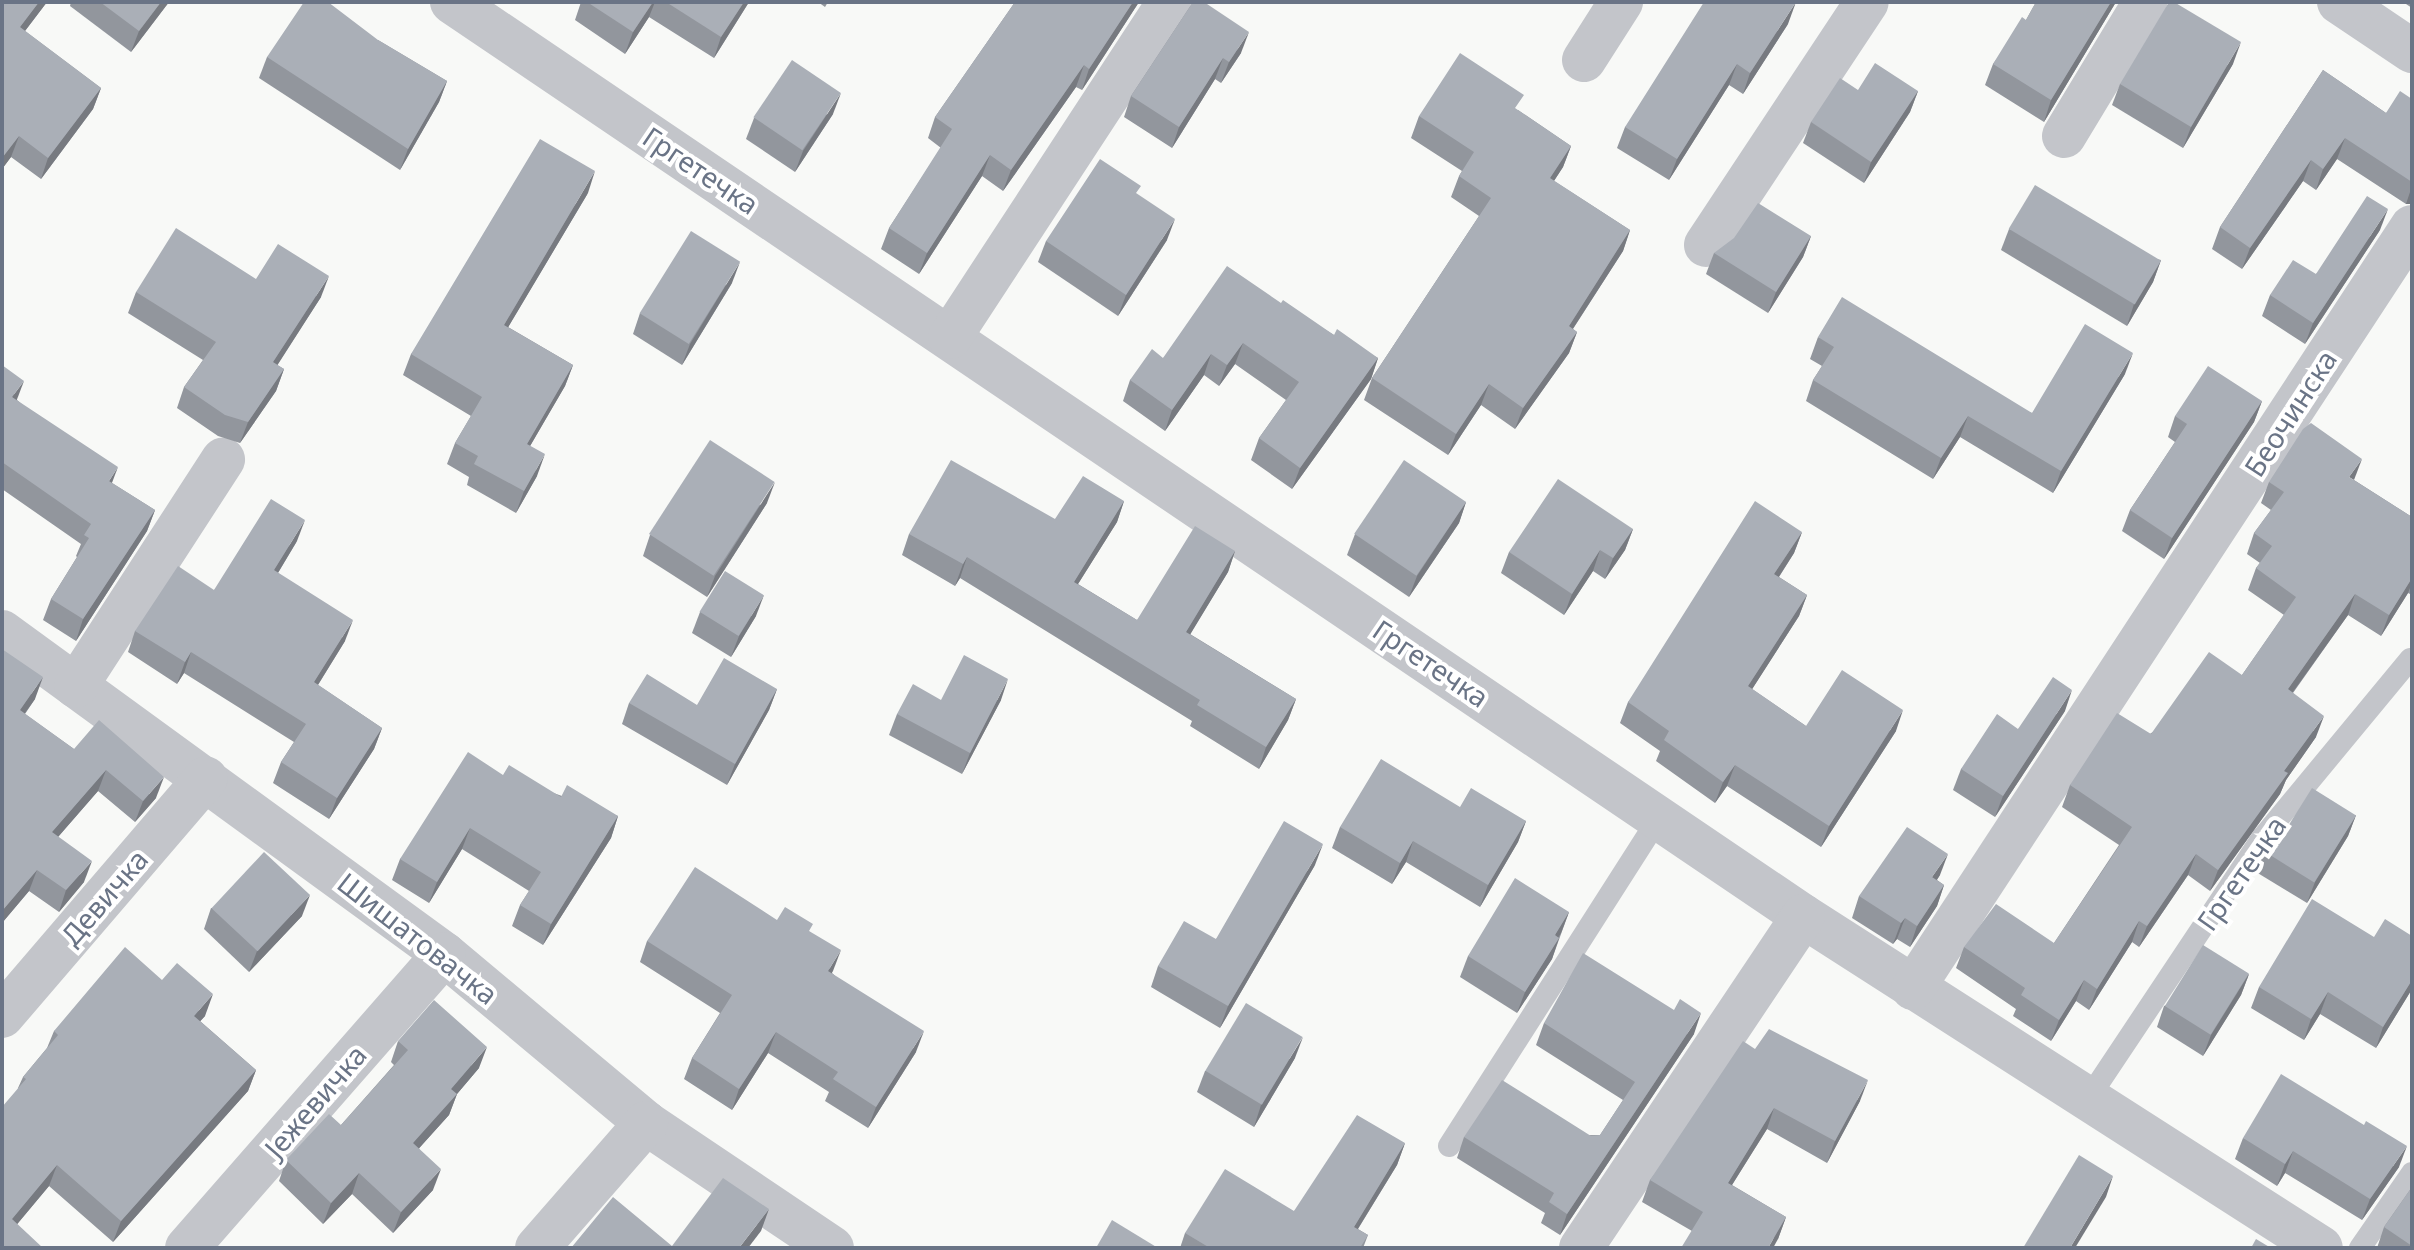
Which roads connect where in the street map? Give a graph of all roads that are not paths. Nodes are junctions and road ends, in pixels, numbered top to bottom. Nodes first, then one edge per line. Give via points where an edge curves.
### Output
1 (452, 2) edge
2 (1169, 2) edge
3 (1621, 2) edge
4 (1867, 2) edge
5 (2145, 2) edge
6 (2339, 2) edge
7 (2412, 51) edge
8 (1584, 60) dead end
9 (2064, 136) dead end
10 (2412, 227) edge
11 (1706, 245) dead end
12 (950, 337) junction
13 (223, 460) dead end
14 (2, 632) edge
15 (2410, 659) dead end
16 (76, 686) junction
17 (206, 778) junction
18 (1659, 817) junction
19 (1803, 916) junction
20 (444, 954) junction
21 (1913, 988) junction
22 (2, 1016) edge
23 (2088, 1099) junction
24 (646, 1123) junction
25 (1449, 1146) dead end
26 (2412, 1173) edge
27 (187, 1248) edge
28 (537, 1248) edge
29 (832, 1248) edge
30 (1581, 1248) edge
31 (2321, 1248) edge
32 (2360, 1248) edge

1 - 12 street, Гргетечка
2 - 12 street
3 - 8 street
4 - 11 street
5 - 9 street
6 - 7 street
10 - 21 street, Беочинска
12 - 18 street, Гргетечка
13 - 16 street
14 - 16 street, Шишатовачка
15 - 23 lane, Гргетечка via 2263,837
16 - 17 street, Шишатовачка
17 - 20 street, Шишатовачка
17 - 22 street, Девичка
18 - 19 street, Гргетечка
18 - 25 lane
19 - 21 street, Гргетечка
19 - 30 street
20 - 24 street, Шишатовачка
20 - 27 street, Јежевичка
21 - 23 street, Гргетечка
23 - 31 street, Гргетечка
24 - 28 street
24 - 29 street, Шишатовачка
26 - 32 lane

